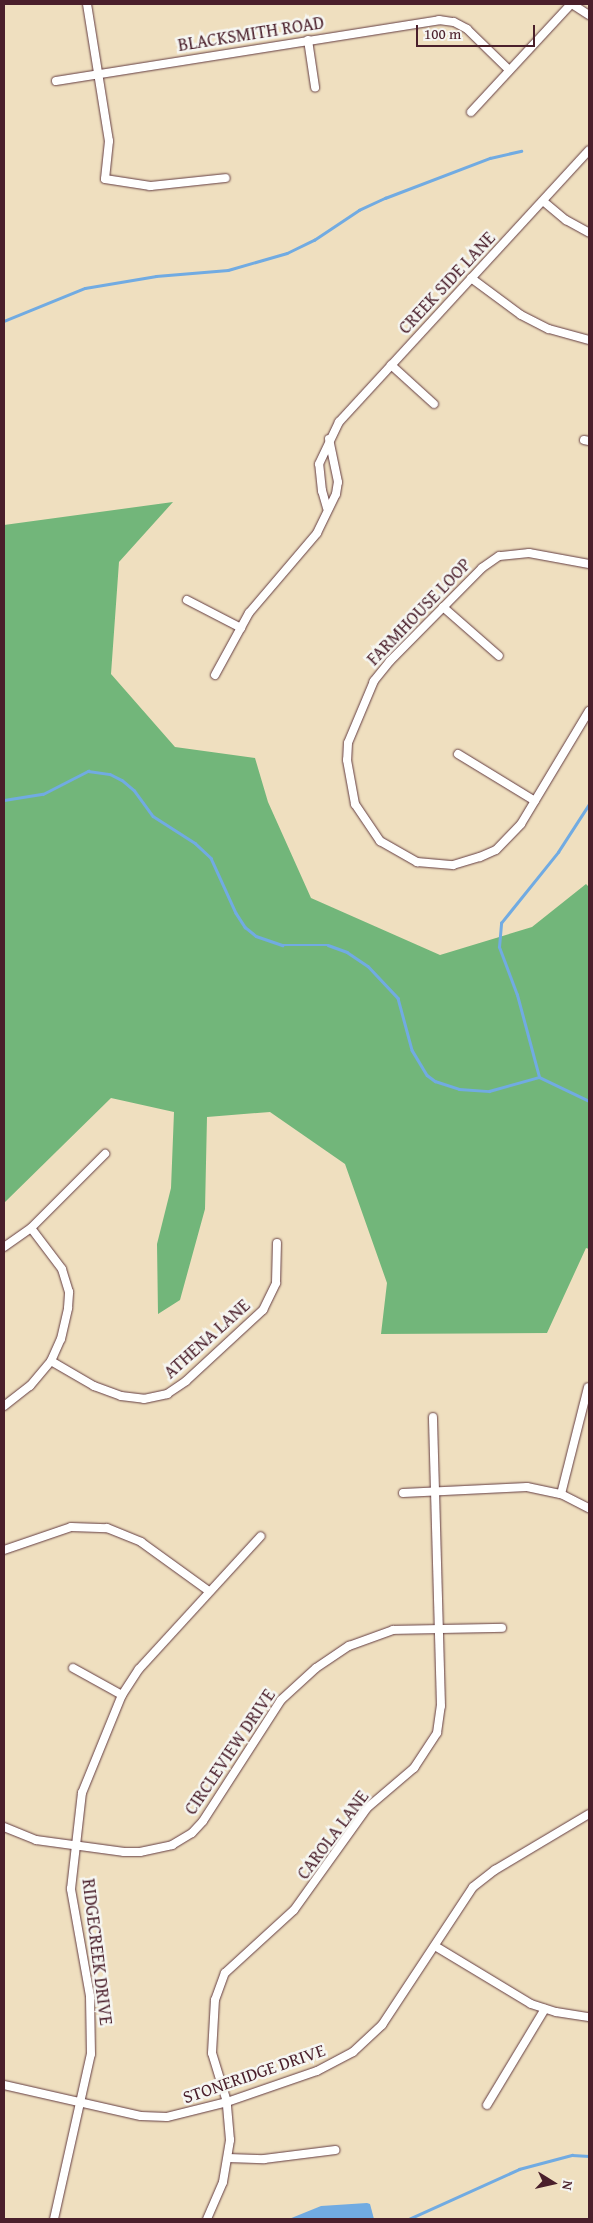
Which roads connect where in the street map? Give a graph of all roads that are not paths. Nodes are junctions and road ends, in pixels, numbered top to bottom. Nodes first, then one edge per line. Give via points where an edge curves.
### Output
1 (87, 4) edge
2 (572, 4) edge
3 (589, 15) edge
4 (308, 40) junction
5 (509, 70) junction
6 (99, 74) junction
7 (56, 81) dead end
8 (315, 87) dead end
9 (471, 112) dead end
10 (589, 150) edge
11 (226, 178) dead end
12 (543, 201) junction
13 (589, 233) edge
14 (471, 278) junction
15 (589, 340) edge
16 (391, 365) junction
17 (434, 404) dead end
18 (329, 439) junction
19 (327, 508) junction
20 (589, 564) edge
21 (187, 600) dead end
22 (443, 607) junction
23 (241, 628) junction
24 (499, 656) dead end
25 (215, 675) dead end
26 (589, 711) edge
27 (458, 754) dead end
28 (535, 801) junction
29 (105, 1154) dead end
30 (31, 1228) junction
31 (277, 1243) dead end
32 (4, 1247) edge
33 (51, 1361) junction
34 (588, 1387) dead end
35 (4, 1406) edge
36 (433, 1417) dead end
37 (435, 1490) junction
38 (404, 1493) dead end
39 (561, 1494) junction
40 (589, 1508) edge
41 (261, 1536) dead end
42 (4, 1550) edge
43 (209, 1591) junction
44 (439, 1628) junction
45 (502, 1628) dead end
46 (73, 1668) dead end
47 (122, 1695) junction
48 (589, 1814) edge
49 (4, 1827) edge
50 (76, 1844) junction
51 (435, 1946) junction
52 (545, 2009) junction
53 (589, 2017) edge
54 (4, 2085) edge
55 (81, 2102) junction
56 (227, 2102) junction
57 (488, 2104) dead end
58 (335, 2150) dead end
59 (228, 2158) junction
60 (54, 2219) edge
61 (207, 2219) edge

1 - 6 street
2 - 3 street
2 - 5 street
4 - 5 street, BLACKSMITH ROAD via 432,20 447,21 467,29
4 - 6 street, BLACKSMITH ROAD
4 - 8 street
5 - 9 street
6 - 7 street, BLACKSMITH ROAD
6 - 11 street via 109,142 105,179 150,186
10 - 12 street, CREEK SIDE LANE
12 - 13 street
12 - 14 street, CREEK SIDE LANE
14 - 15 street via 521,315 549,329
14 - 16 street, CREEK SIDE LANE
16 - 17 street
16 - 18 street, CREEK SIDE LANE via 339,422
18 - 19 street, CREEK SIDE LANE via 319,464
18 - 19 street via 338,482 336,494
19 - 23 street via 317,533 261,595
20 - 22 street, FARMHOUSE LOOP via 529,553 499,556 482,568
21 - 23 street
22 - 24 street
22 - 28 street, FARMHOUSE LOOP via 390,661 366,695 348,743 347,760 355,804 380,841 417,862 453,865 496,850 510,838
23 - 25 street
26 - 28 street, FARMHOUSE LOOP
27 - 28 street
29 - 30 street
30 - 32 street
30 - 33 street via 58,1262 68,1292 67,1316
31 - 33 street, ATHENA LANE via 278,1275 263,1310 186,1381 167,1394 144,1399 121,1396 94,1386
33 - 35 street via 30,1386
34 - 39 street
36 - 37 street, CAROLA LANE
37 - 38 street
37 - 39 street via 511,1486
37 - 44 street, CAROLA LANE
39 - 40 street
41 - 43 street, RIDGECREEK DRIVE
42 - 43 street via 64,1529 107,1528 141,1542
43 - 47 street, RIDGECREEK DRIVE via 150,1655
44 - 45 street, CIRCLEVIEW DRIVE
44 - 50 street, CIRCLEVIEW DRIVE via 393,1630 363,1638 298,1683 265,1721 203,1821 186,1837 164,1847 132,1853
44 - 56 street, CAROLA LANE via 439,1726 430,1748 414,1768 367,1808 294,1910 239,1957 219,1986 212,2016 212,2053
46 - 47 street
47 - 50 street, RIDGECREEK DRIVE via 82,1793
48 - 51 street, STONERIDGE DRIVE via 480,1881 462,1901
49 - 50 street, CIRCLEVIEW DRIVE via 29,1838
50 - 55 street, RIDGECREEK DRIVE via 73,1903 92,2018 90,2060
51 - 52 street via 508,1991
51 - 56 street, STONERIDGE DRIVE via 382,2025 353,2052 317,2071
52 - 53 street
52 - 57 street
54 - 55 street, STONERIDGE DRIVE
55 - 56 street, STONERIDGE DRIVE via 159,2118 192,2113
55 - 60 street, RIDGECREEK DRIVE
56 - 59 street, CAROLA LANE
58 - 59 street via 264,2159
59 - 61 street, CAROLA LANE via 221,2190

